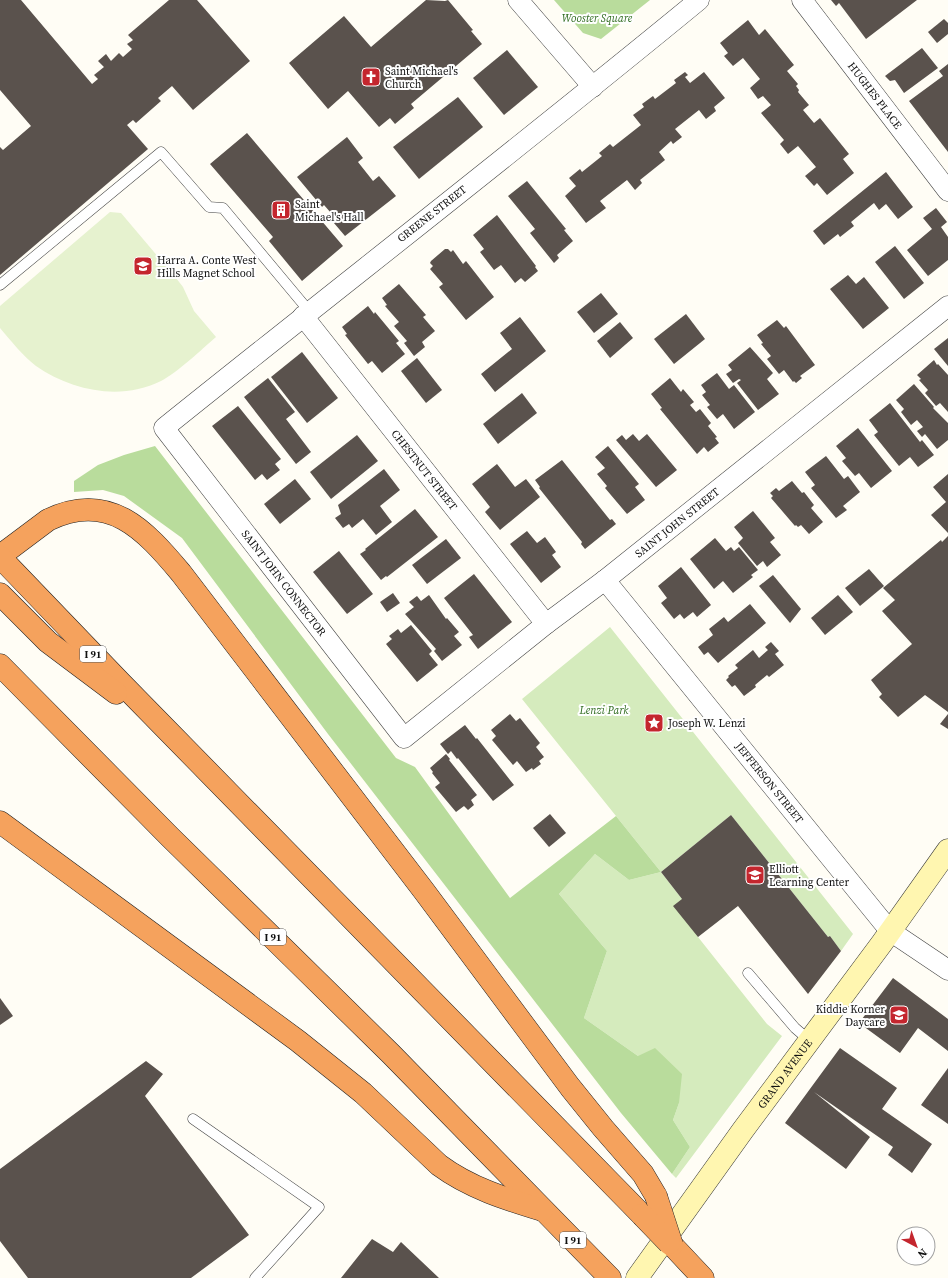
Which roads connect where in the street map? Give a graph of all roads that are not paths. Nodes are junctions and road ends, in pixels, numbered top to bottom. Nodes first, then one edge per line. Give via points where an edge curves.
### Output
1 (518, 0) edge
2 (699, 0) edge
3 (802, 0) edge
4 (593, 87) junction
5 (948, 192) edge
6 (0, 285) edge
7 (948, 306) edge
8 (306, 314) junction
9 (164, 428) joint
10 (4, 560) edge
11 (606, 580) junction
12 (0, 594) edge
13 (546, 624) junction
14 (0, 665) edge
15 (174, 738) junction
16 (404, 738) joint
17 (0, 822) edge
18 (948, 850) edge
19 (890, 931) junction
20 (948, 970) edge
21 (748, 973) dead end
22 (809, 1040) junction
23 (193, 1118) dead end
24 (545, 1211) junction
25 (672, 1246) junction
26 (698, 1272) edge
27 (606, 1274) edge
28 (255, 1278) edge
29 (636, 1278) edge

1 - 4 street
2 - 4 street, GREENE STREET
3 - 5 street, HUGHES PLACE
4 - 8 street, GREENE STREET
6 - 8 lane via 161,152 209,207 223,208
7 - 11 street, SAINT JOHN STREET
8 - 9 street, GREENE STREET
8 - 13 street, CHESTNUT STREET
9 - 16 street, SAINT JOHN CONNECTOR
10 - 15 highway, I 91
10 - 25 highway, bridge via 48,520 76,511 97,510 115,515 132,523 161,549 419,885 570,1087 643,1174 656,1196
11 - 13 street, SAINT JOHN STREET
11 - 19 street, JEFFERSON STREET
12 - 15 highway via 48,642
13 - 16 street, SAINT JOHN STREET
14 - 24 highway, I 91 via 170,837 392,1054
15 - 25 highway, I 91, bridge
17 - 24 highway via 298,1041 363,1093 451,1173 486,1192
18 - 19 main road, GRAND AVENUE
19 - 20 street, JEFFERSON STREET
19 - 22 main road, GRAND AVENUE
21 - 22 lane via 795,1028
22 - 29 main road, GRAND AVENUE
23 - 28 lane via 319,1207
24 - 27 highway, I 91
25 - 26 highway, I 91

